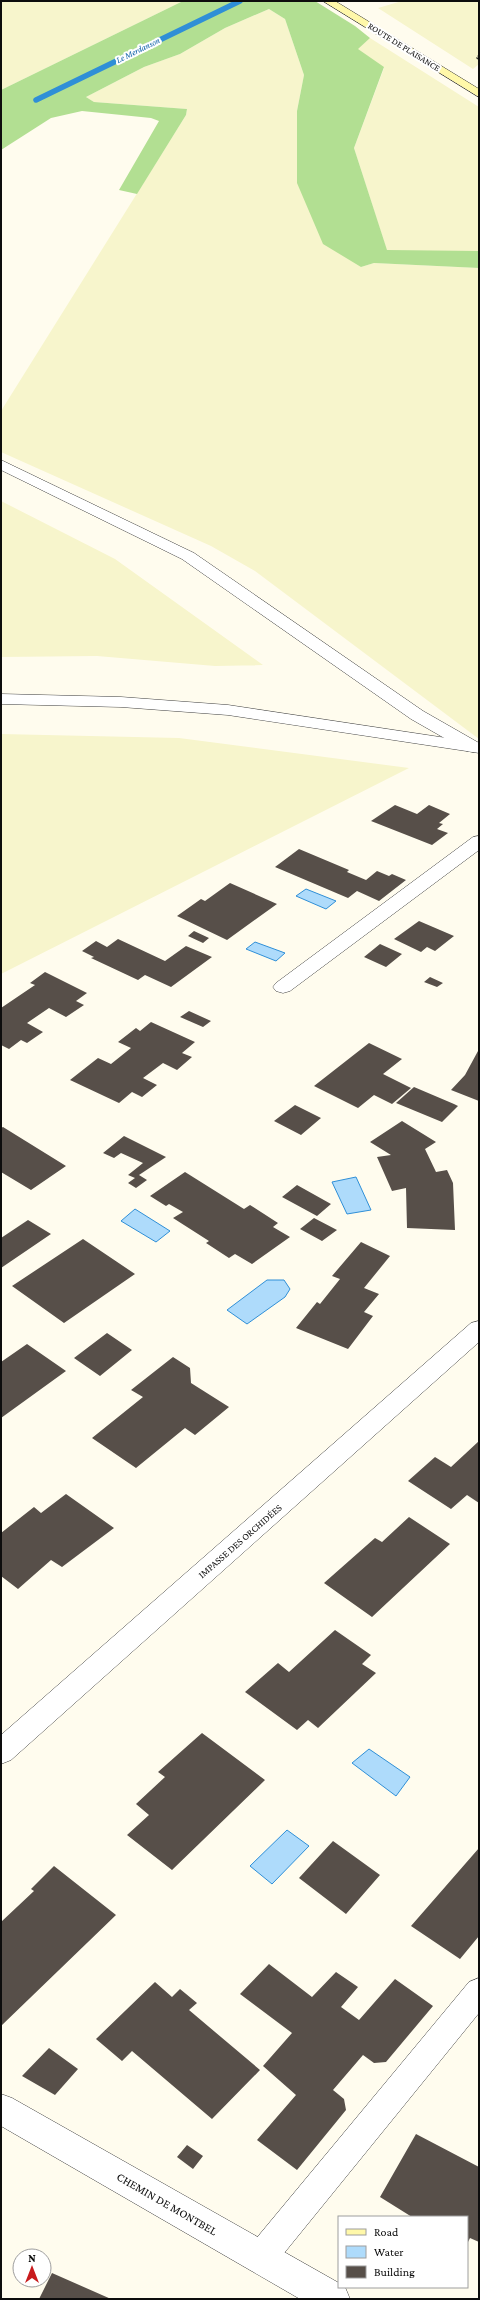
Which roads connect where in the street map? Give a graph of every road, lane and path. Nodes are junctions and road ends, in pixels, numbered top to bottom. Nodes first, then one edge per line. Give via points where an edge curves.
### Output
1 (328, 1) edge
2 (479, 55) edge
3 (479, 60) edge
4 (479, 94) edge
5 (1, 464) edge
6 (1, 699) edge
7 (476, 747) edge
8 (479, 841) edge
9 (283, 987) dead end
10 (479, 1329) edge
11 (1, 1752) edge
12 (479, 1991) edge
13 (1, 2108) edge
14 (261, 2258) junction
15 (333, 2299) edge

1 - 4 main road, ROUTE DE PLAISANCE
2 - 3 path
5 - 7 street via 188,556 417,714
6 - 7 lane via 122,702 228,710
8 - 9 lane
10 - 11 street, IMPASSE DES ORCHIDÉES
12 - 14 lane
13 - 14 street, CHEMIN DE MONTBEL
14 - 15 street, CHEMIN DE MONTBEL

